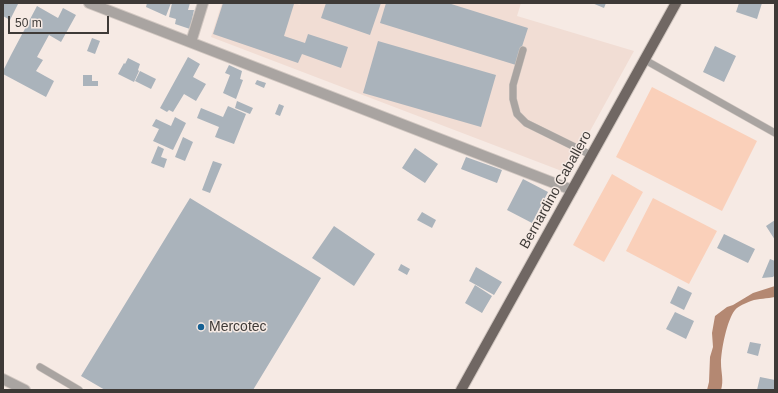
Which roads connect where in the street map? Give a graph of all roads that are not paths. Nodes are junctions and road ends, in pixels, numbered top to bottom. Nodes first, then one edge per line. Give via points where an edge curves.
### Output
1 (89, 3) edge
2 (203, 3) edge
3 (676, 3) edge
4 (191, 42) junction
5 (523, 50) dead end
6 (644, 60) junction
7 (775, 133) edge
8 (591, 155) junction
9 (572, 190) junction
10 (40, 367) dead end
11 (3, 379) edge
12 (25, 390) edge
13 (79, 390) edge
14 (461, 390) edge

1 - 4 street
2 - 4 street
3 - 6 main road, Bernardino Caballero
4 - 9 street
5 - 8 lane via 513,85 517,114 526,123
6 - 7 lane
6 - 8 main road, Bernardino Caballero
8 - 9 main road, Bernardino Caballero
9 - 14 main road, Bernardino Caballero
10 - 13 lane
11 - 12 street

